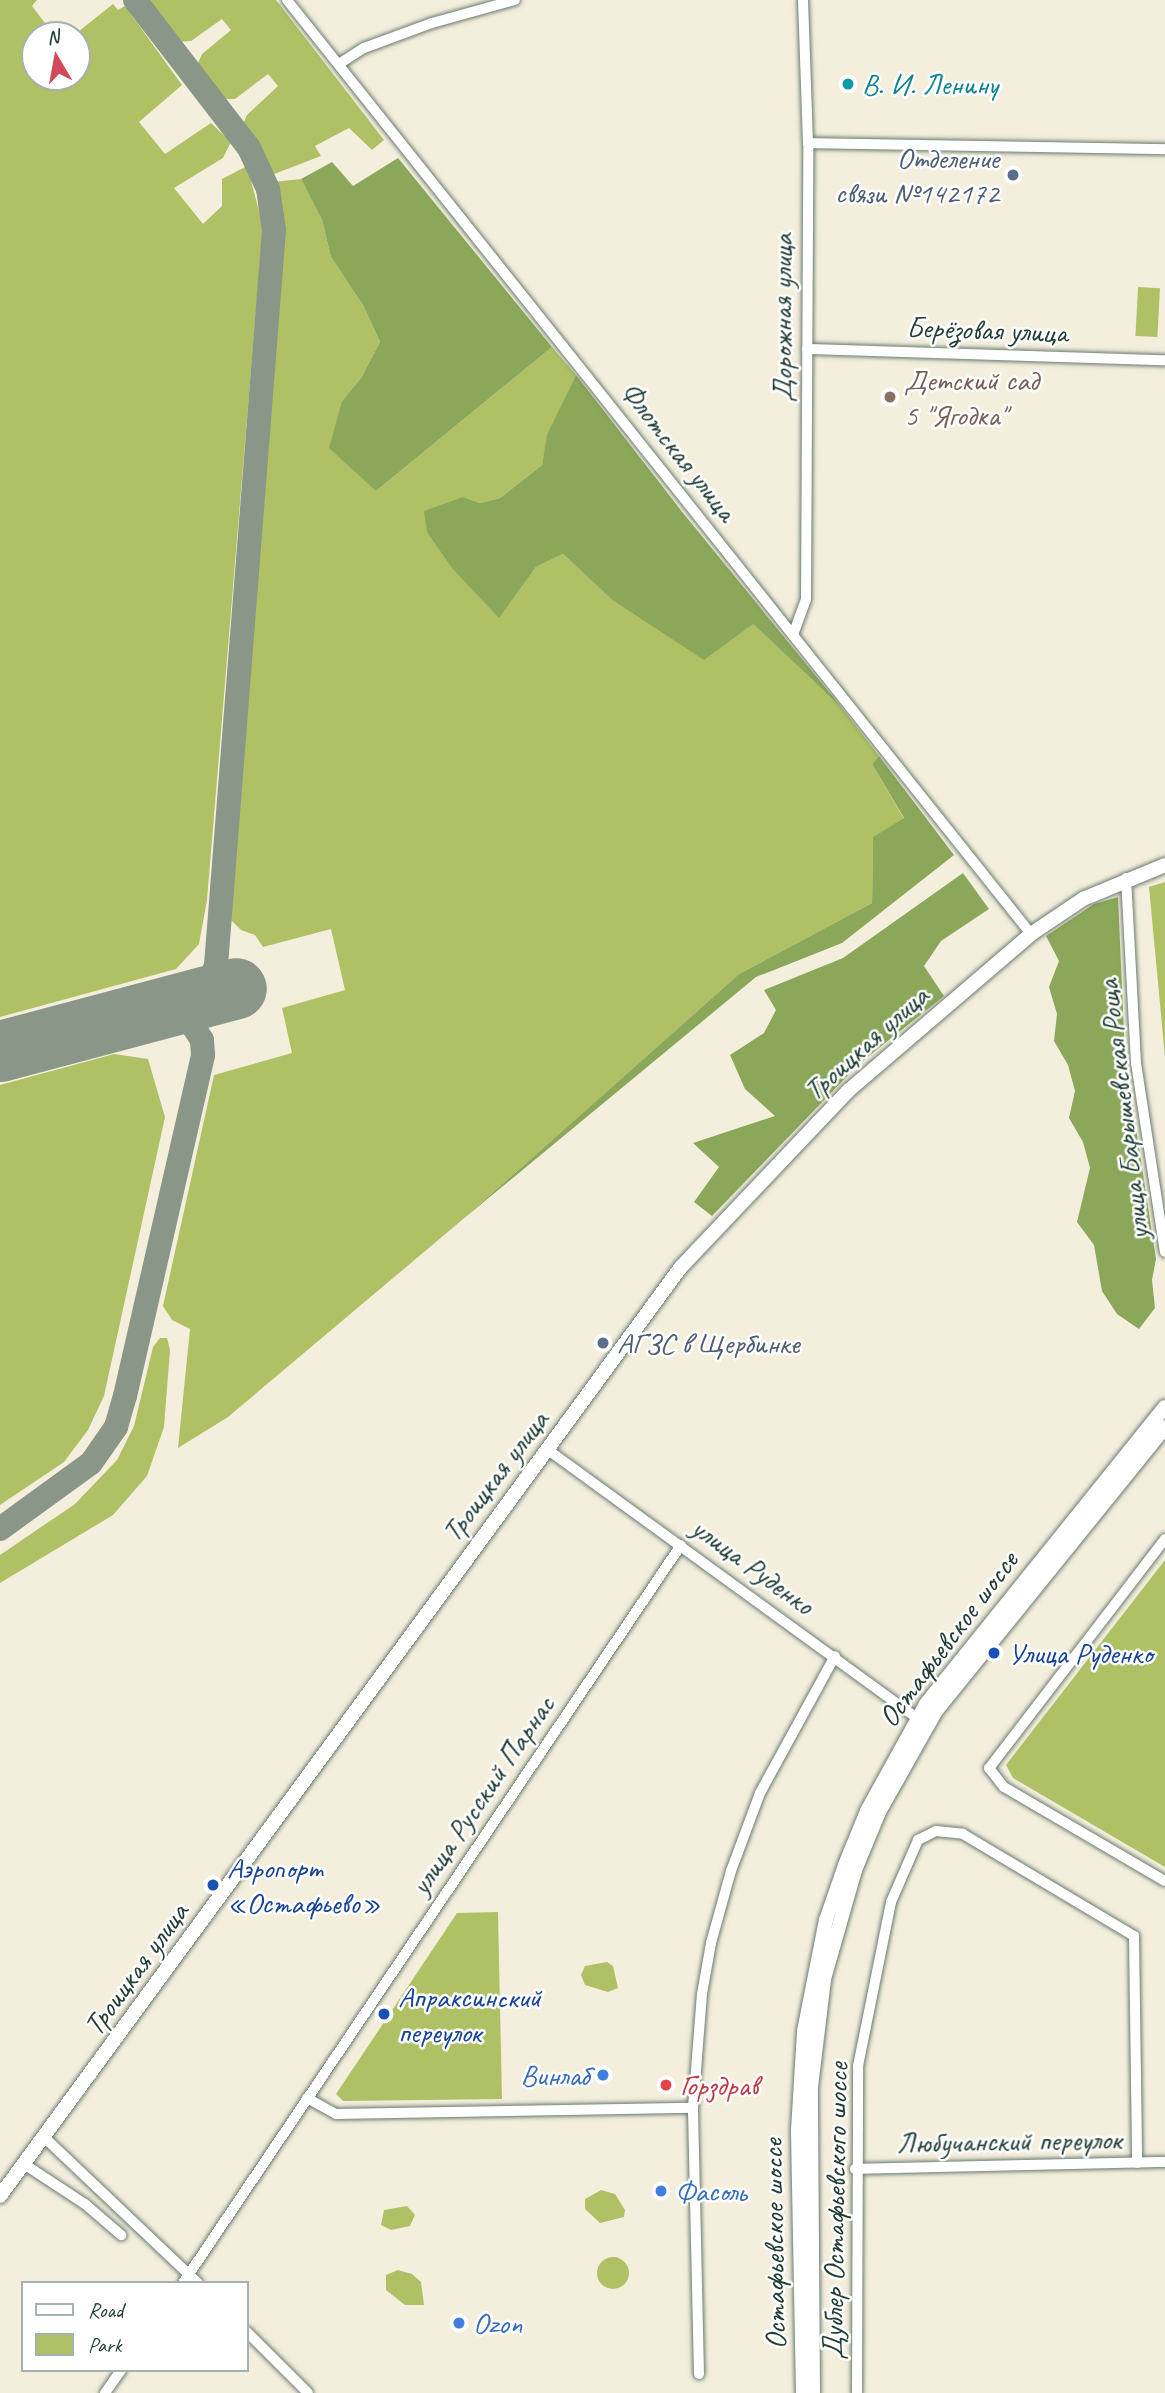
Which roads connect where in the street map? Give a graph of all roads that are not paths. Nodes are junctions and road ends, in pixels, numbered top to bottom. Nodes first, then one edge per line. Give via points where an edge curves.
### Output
1 (287, 0) edge
2 (515, 0) edge
3 (803, 0) edge
4 (339, 64) junction
5 (808, 143) junction
6 (1165, 149) edge
7 (807, 349) junction
8 (1165, 360) edge
9 (793, 635) junction
10 (1165, 865) edge
11 (1126, 878) junction
12 (1031, 934) junction
13 (1165, 1252) edge
14 (1165, 1407) edge
15 (1165, 1427) edge
16 (548, 1450) junction
17 (1165, 1539) edge
18 (681, 1545) junction
19 (835, 1656) junction
20 (922, 1722) junction
21 (1165, 1881) edge
22 (307, 2098) junction
23 (693, 2108) junction
24 (45, 2138) junction
25 (1137, 2162) junction
26 (1165, 2162) edge
27 (24, 2164) junction
28 (855, 2169) junction
29 (0, 2196) edge
30 (121, 2235) dead end
31 (186, 2278) edge
32 (248, 2333) edge
33 (120, 2372) edge
34 (699, 2374) dead end
35 (104, 2393) edge
36 (308, 2393) edge
37 (803, 2393) edge
38 (813, 2393) edge
39 (857, 2393) edge

1 - 4 street, Флотская улица
2 - 4 street via 432,23 364,48
3 - 5 street, Дорожная улица
4 - 9 street, Флотская улица
5 - 6 street
5 - 7 street, Дорожная улица
7 - 8 street, Берёзовая улица
7 - 9 street, Дорожная улица via 806,600
9 - 12 street, Флотская улица
10 - 11 main road, Троицкая улица
11 - 12 main road, Троицкая улица
11 - 13 street, улица Барышевская Роща via 1136,1063
12 - 16 main road, Троицкая улица via 864,1076 707,1238
14 - 20 main road, Остафьевское шоссе via 971,1643
15 - 20 main road, Остафьевское шоссе
16 - 18 street, улица Руденко
16 - 24 main road, Троицкая улица
17 - 21 street via 989,1768 1004,1787
18 - 19 street, улица Руденко
18 - 22 street, улица Русский Парнас
19 - 20 street, улица Руденко
19 - 23 street via 774,1763 731,1871 702,1994
20 - 37 main road, Остафьевское шоссе via 857,1835 826,1920 812,1977 799,2130
20 - 38 main road, Остафьевское шоссе via 864,1847 837,1922 824,1979 808,2135
22 - 23 street via 336,2114
22 - 31 street, улица Русский Парнас
23 - 34 street
24 - 27 main road, Троицкая улица
24 - 31 street
25 - 26 street, Любучанский переулок
25 - 28 street, Любучанский переулок
25 - 28 street, Дублер Остафьевского шоссе via 1134,1936 963,1833 936,1831 918,1840 891,1902 858,2066
27 - 29 main road, Троицкая улица
27 - 30 street via 85,2204
28 - 39 street, Дублер Остафьевского шоссе
32 - 36 street
33 - 35 street

